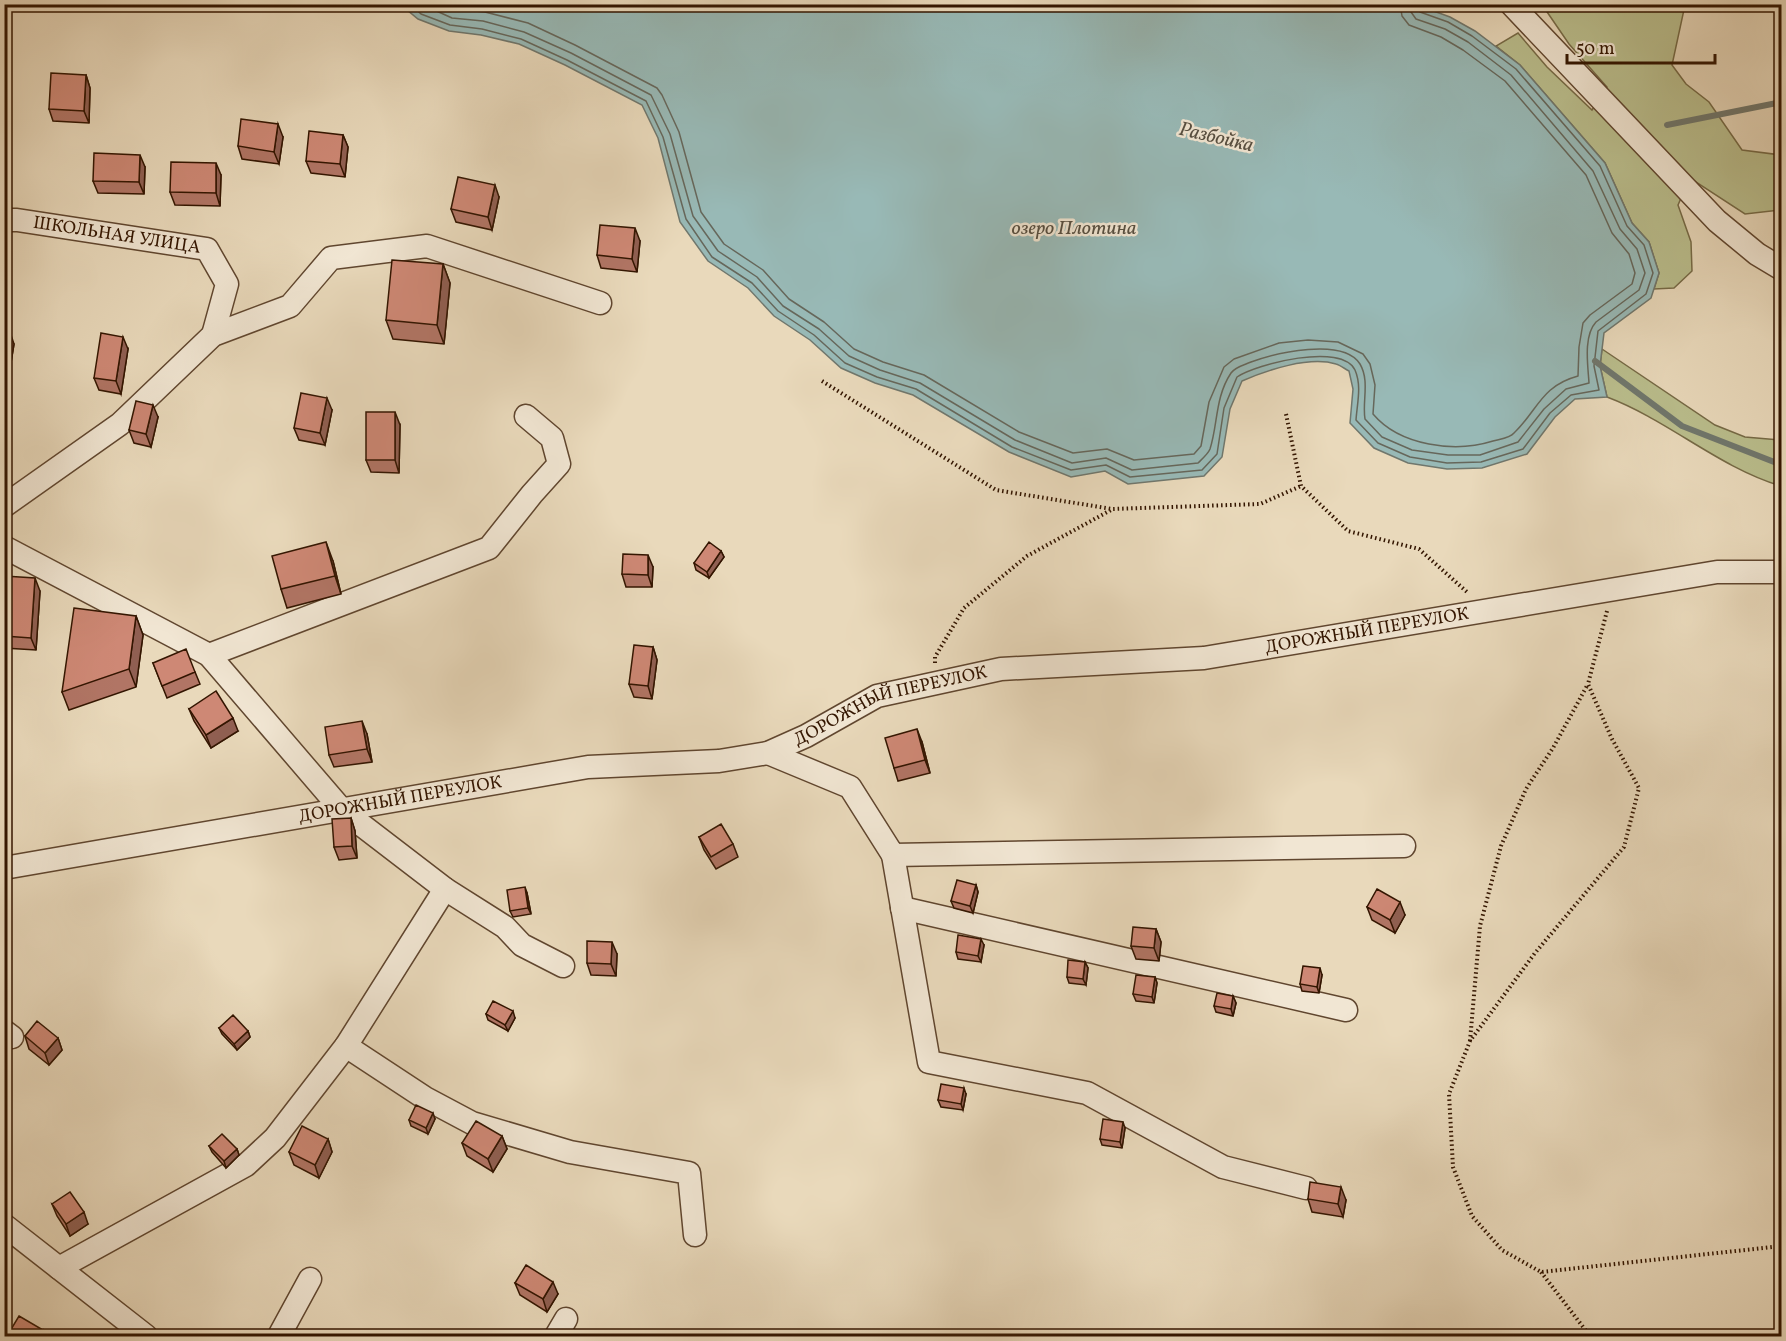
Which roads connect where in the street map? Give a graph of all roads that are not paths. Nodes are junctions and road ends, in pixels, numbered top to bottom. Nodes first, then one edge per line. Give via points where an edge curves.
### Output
1 (1511, 4) edge
2 (4, 220) edge
3 (1782, 269) edge
4 (600, 303) dead end
5 (213, 335) junction
6 (526, 416) dead end
7 (4, 506) edge
8 (4, 547) edge
9 (1782, 573) edge
10 (209, 655) junction
11 (768, 753) junction
12 (342, 810) junction
13 (1404, 846) dead end
14 (893, 855) junction
15 (4, 868) edge
16 (445, 889) junction
17 (902, 908) junction
18 (563, 966) dead end
19 (1346, 1010) dead end
20 (346, 1046) junction
21 (1306, 1188) dead end
22 (4, 1225) edge
23 (695, 1235) dead end
24 (59, 1268) junction
25 (310, 1279) dead end
26 (146, 1336) edge
27 (279, 1336) edge

1 - 3 street via 1717,221
2 - 5 street, ШКОЛЬНАЯ УЛИЦА via 207,249 227,284
4 - 5 street via 427,246 331,258 290,306
5 - 7 street via 120,424
6 - 10 street via 552,438 559,464 489,548
8 - 10 street
9 - 11 street, ДОРОЖНЫЙ ПЕРЕУЛОК via 1717,572 1204,658 1001,669 877,696
10 - 12 street
11 - 12 street, ДОРОЖНЫЙ ПЕРЕУЛОК via 719,761 588,767
11 - 14 street via 850,787
12 - 15 street, ДОРОЖНЫЙ ПЕРЕУЛОК
12 - 16 street
13 - 14 street
14 - 17 street
16 - 18 street via 505,927 522,945
16 - 20 street
17 - 19 street
17 - 21 street via 929,1062 1087,1093 1223,1167
20 - 23 street via 425,1098 472,1123 570,1152 689,1173
20 - 24 street via 275,1138 246,1165
22 - 24 street
24 - 26 street
25 - 27 street

